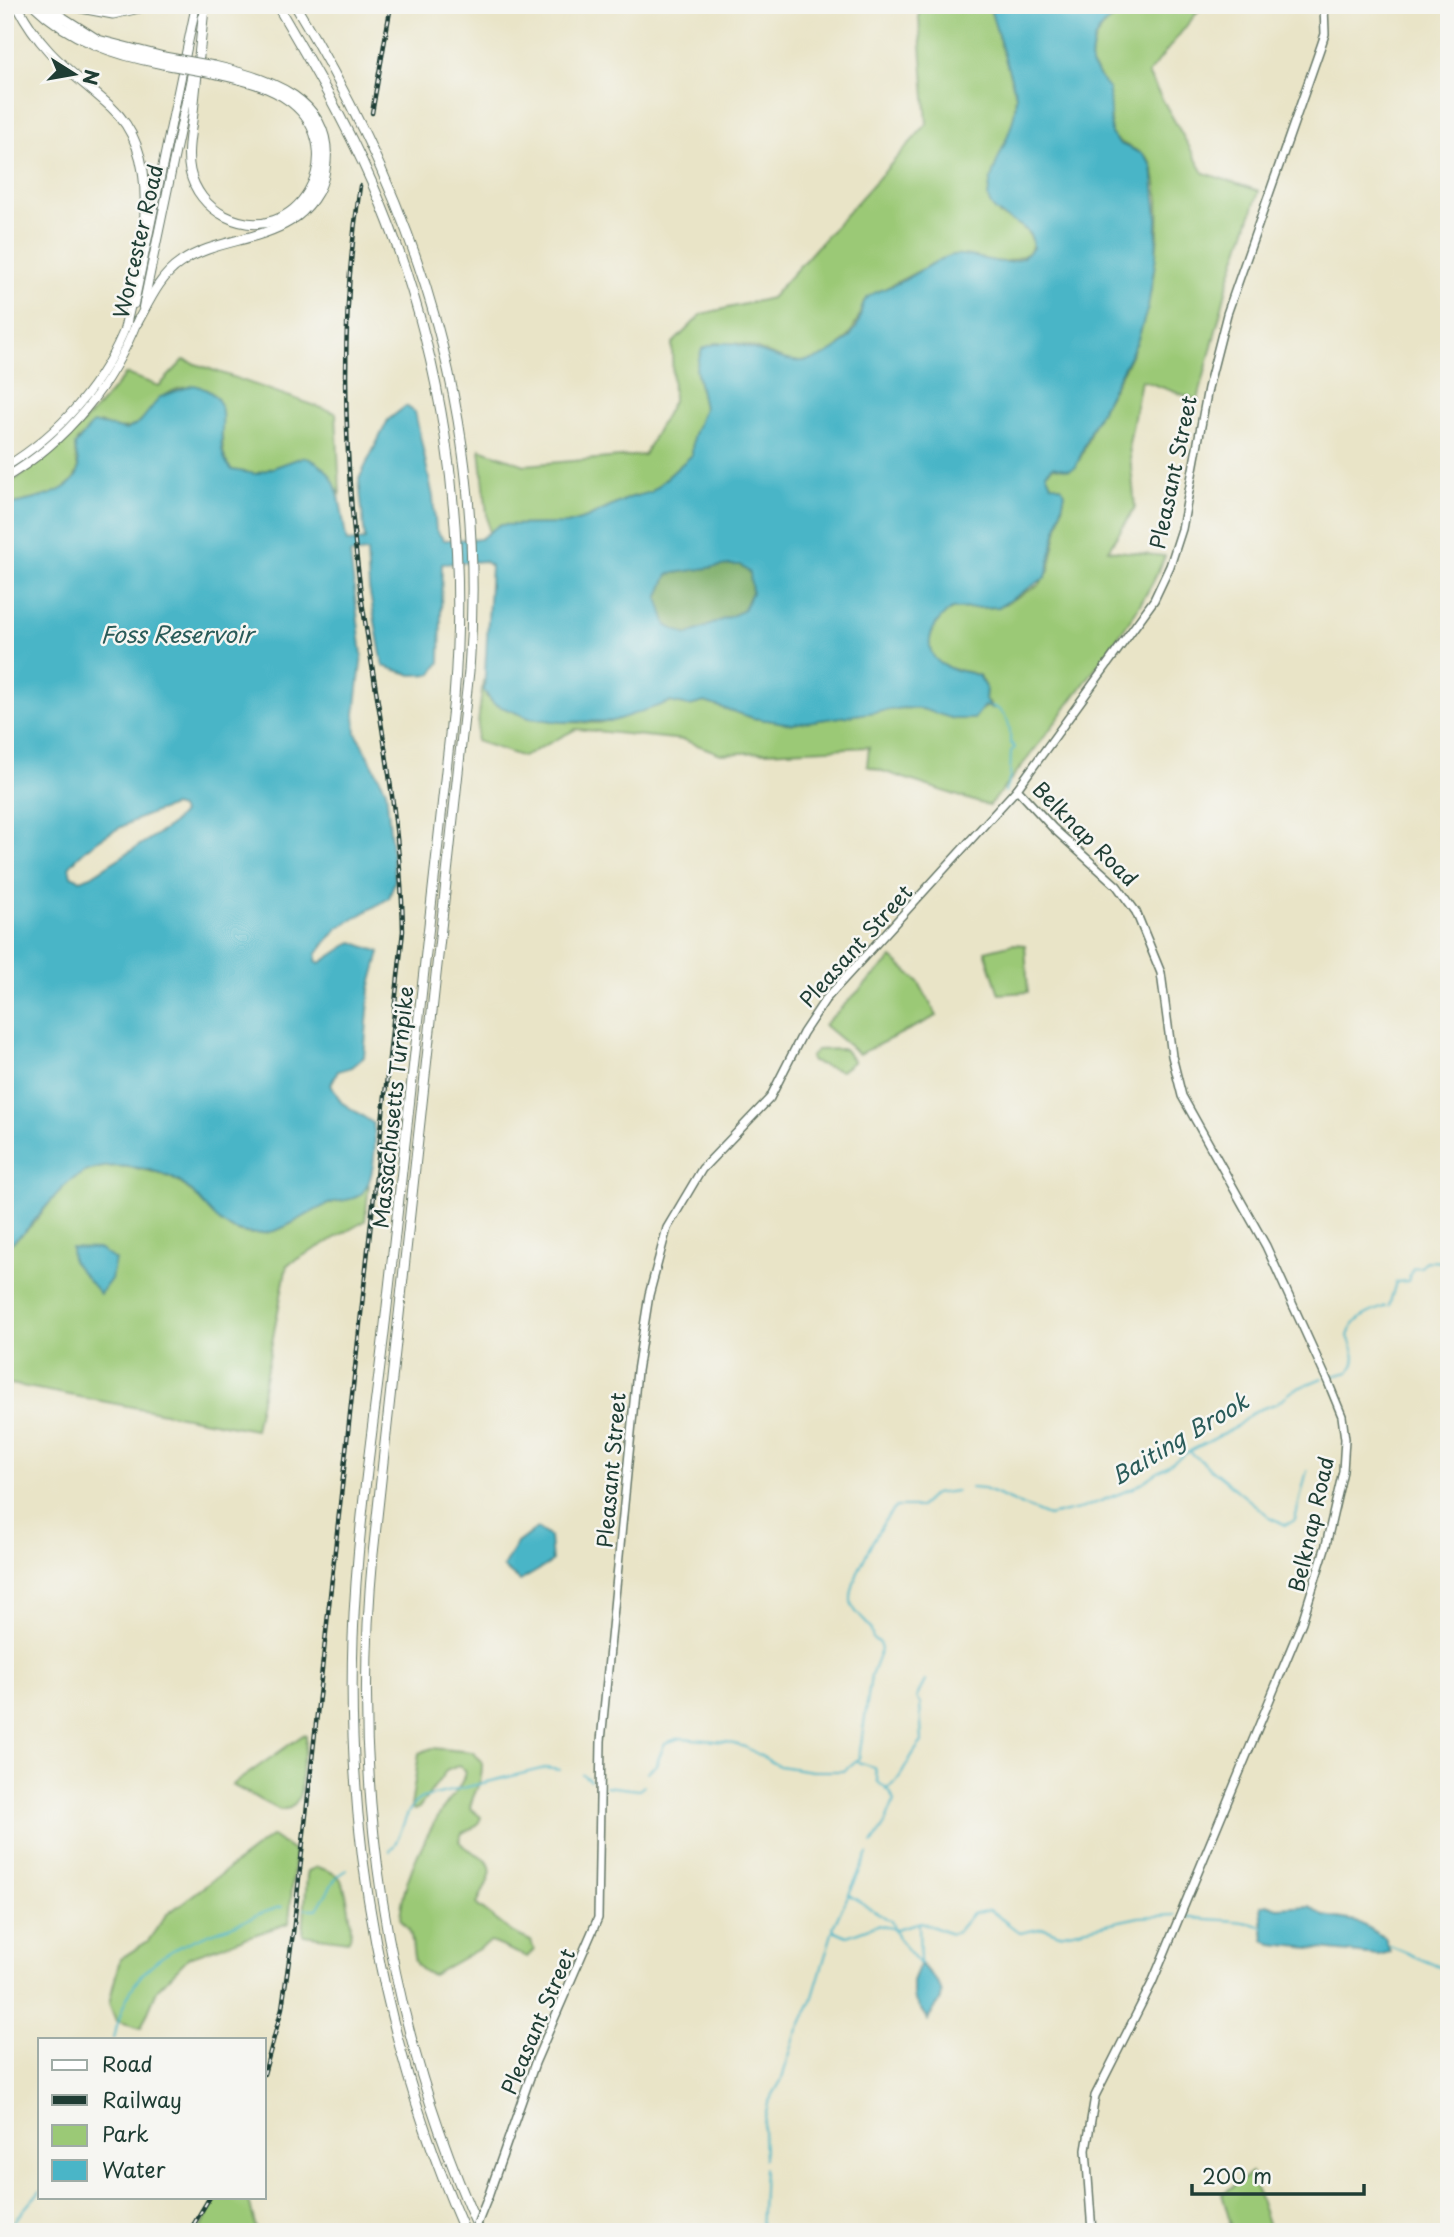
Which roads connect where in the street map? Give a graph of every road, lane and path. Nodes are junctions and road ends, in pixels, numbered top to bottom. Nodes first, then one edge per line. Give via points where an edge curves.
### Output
1 (17, 5) edge
2 (34, 5) edge
3 (43, 5) edge
4 (65, 5) edge
5 (153, 5) edge
6 (196, 5) edge
7 (205, 5) edge
8 (276, 5) edge
9 (295, 5) edge
10 (1324, 5) edge
11 (203, 18) junction
12 (163, 60) junction
13 (213, 70) junction
14 (137, 323) junction
15 (125, 328) junction
16 (5, 467) edge
17 (5, 478) edge
18 (1017, 789) junction
19 (465, 2232) edge
20 (474, 2232) edge
21 (480, 2232) edge
22 (1092, 2232) edge

1 - 15 highway via 39,43 117,114 140,152 145,195
2 - 12 highway via 93,44
3 - 12 highway via 98,40
4 - 5 highway via 113,14
6 - 15 highway, Worcester Road via 141,278
7 - 11 highway, Worcester Road
8 - 19 highway, Massachusetts Turnpike via 348,132 401,259 421,319 440,402 456,528 454,698 356,1593 352,1720 360,1847 386,1994 420,2116
9 - 21 highway, Massachusetts Turnpike via 369,137 420,265 454,397 471,528 465,714 370,1575 365,1722 376,1869 399,1994 441,2135
10 - 18 main road, Pleasant Street via 1325,34 1216,351 1182,528 1170,566 1139,623
11 - 13 highway via 189,156 195,185 213,209 234,219 260,222 283,216 303,200 316,177 319,153 313,128 298,108 277,93
11 - 14 highway, Worcester Road via 154,262
12 - 13 highway, bridge
13 - 14 highway via 268,81 302,102 323,134 325,174 309,205 289,221 203,251 174,267
14 - 17 highway, Worcester Road via 114,369 84,412 47,449
15 - 16 highway, Worcester Road via 78,407 41,442
18 - 20 main road, Pleasant Street, bridge via 825,1000 770,1098 702,1169 664,1237 638,1357 603,1715 598,1918 538,2054
18 - 22 main road, Belknap Road via 1117,886 1136,912 1162,978 1180,1093 1266,1246 1342,1416 1345,1439 1343,1471 1326,1545 1302,1622 1152,1983 1095,2096 1086,2150

